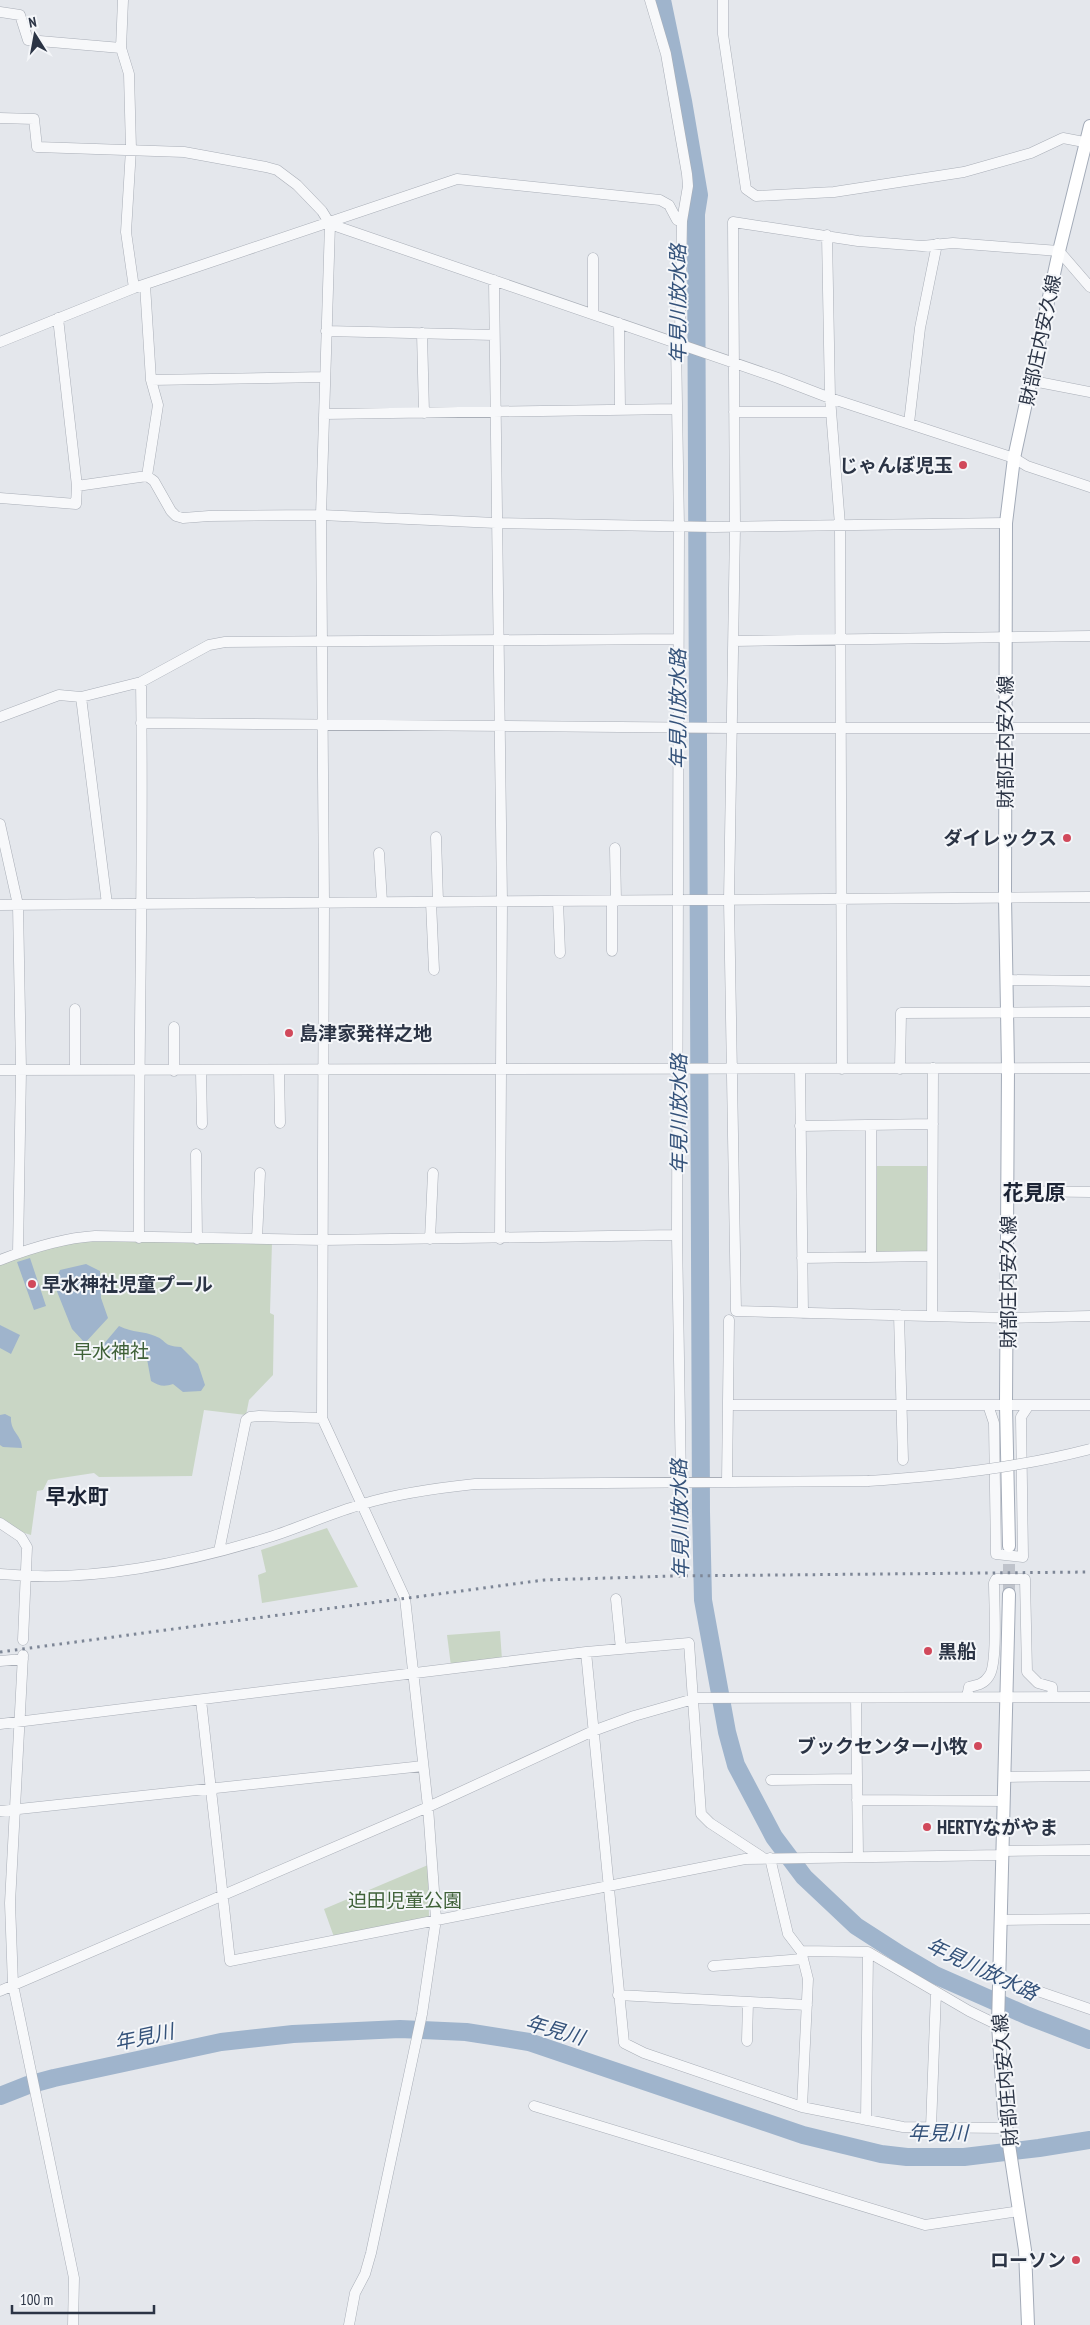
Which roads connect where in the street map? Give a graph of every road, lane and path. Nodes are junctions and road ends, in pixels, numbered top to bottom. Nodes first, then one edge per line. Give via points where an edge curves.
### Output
1 (123, 0) edge
2 (650, 0) edge
3 (723, 0) edge
4 (0, 12) edge
5 (121, 48) junction
6 (0, 118) edge
7 (1090, 126) edge
8 (1084, 142) junction
9 (131, 149) junction
10 (682, 221) junction
11 (330, 224) junction
12 (827, 235) junction
13 (937, 244) junction
14 (1059, 251) junction
15 (592, 258) dead end
16 (494, 280) junction
17 (145, 285) junction
18 (1090, 287) edge
19 (134, 288) junction
20 (593, 314) junction
21 (58, 318) junction
22 (619, 323) junction
23 (326, 331) junction
24 (422, 333) junction
25 (494, 335) junction
26 (0, 342) edge
27 (676, 343) junction
28 (733, 362) junction
29 (325, 377) junction
30 (151, 380) junction
31 (1033, 381) junction
32 (1090, 392) edge
33 (830, 398) junction
34 (676, 409) junction
35 (620, 410) junction
36 (495, 412) junction
37 (734, 412) junction
38 (831, 412) junction
39 (424, 413) junction
40 (324, 414) junction
41 (909, 423) junction
42 (1014, 458) junction
43 (147, 476) junction
44 (77, 486) junction
45 (1090, 487) edge
46 (0, 498) edge
47 (321, 515) junction
48 (496, 523) junction
49 (1006, 523) junction
50 (840, 525) junction
51 (679, 527) junction
52 (735, 527) junction
53 (1004, 636) junction
54 (1090, 636) edge
55 (678, 639) junction
56 (840, 639) junction
57 (498, 640) junction
58 (734, 641) junction
59 (322, 642) junction
60 (140, 682) junction
61 (81, 697) junction
62 (0, 717) edge
63 (141, 723) junction
64 (323, 725) junction
65 (499, 726) junction
66 (680, 727) junction
67 (727, 728) junction
68 (841, 728) junction
69 (1006, 728) junction
70 (1090, 728) edge
71 (0, 824) edge
72 (436, 837) dead end
73 (615, 848) dead end
74 (379, 853) dead end
75 (1005, 897) junction
76 (1090, 897) edge
77 (841, 899) junction
78 (729, 900) junction
79 (558, 901) junction
80 (614, 901) junction
81 (677, 901) junction
82 (324, 902) junction
83 (382, 902) junction
84 (434, 902) junction
85 (502, 902) junction
86 (142, 903) junction
87 (107, 904) junction
88 (0, 905) edge
89 (18, 905) junction
90 (612, 951) dead end
91 (560, 953) dead end
92 (434, 970) dead end
93 (1006, 980) junction
94 (1090, 981) edge
95 (75, 1008) dead end
96 (1007, 1012) junction
97 (1090, 1012) edge
98 (174, 1026) dead end
99 (933, 1068) junction
100 (1008, 1068) junction
101 (1090, 1068) edge
102 (677, 1069) junction
103 (800, 1069) junction
104 (842, 1069) junction
105 (900, 1069) junction
106 (0, 1070) edge
107 (21, 1070) junction
108 (75, 1070) junction
109 (280, 1070) junction
110 (323, 1070) junction
111 (502, 1070) junction
112 (733, 1070) junction
113 (138, 1071) junction
114 (174, 1071) junction
115 (201, 1071) junction
116 (280, 1123) dead end
117 (202, 1124) dead end
118 (933, 1124) junction
119 (871, 1125) junction
120 (800, 1126) junction
121 (196, 1154) dead end
122 (260, 1173) dead end
123 (434, 1173) dead end
124 (1008, 1191) junction
125 (1090, 1192) edge
126 (677, 1235) junction
127 (138, 1238) junction
128 (197, 1239) junction
129 (257, 1239) junction
130 (500, 1239) junction
131 (323, 1240) junction
132 (430, 1240) junction
133 (18, 1253) junction
134 (932, 1256) junction
135 (871, 1257) junction
136 (802, 1258) junction
137 (0, 1260) edge
138 (803, 1313) junction
139 (900, 1315) junction
140 (932, 1316) junction
141 (1090, 1316) edge
142 (1008, 1318) junction
143 (729, 1320) dead end
144 (901, 1404) junction
145 (988, 1405) junction
146 (1006, 1405) junction
147 (1028, 1405) junction
148 (1090, 1405) edge
149 (728, 1406) junction
150 (322, 1418) junction
151 (1090, 1449) edge
152 (903, 1460) dead end
153 (724, 1483) junction
154 (681, 1484) junction
155 (363, 1504) junction
156 (0, 1523) edge
157 (1009, 1546) tunnel mouth
158 (219, 1551) junction
159 (0, 1574) edge
160 (27, 1574) junction
161 (1009, 1594) tunnel mouth
162 (616, 1599) dead end
163 (22, 1640) dead end
164 (621, 1649) junction
165 (586, 1652) junction
166 (0, 1661) edge
167 (412, 1674) junction
168 (968, 1697) junction
169 (1008, 1697) junction
170 (1053, 1697) junction
171 (1090, 1697) edge
172 (856, 1698) junction
173 (694, 1699) junction
174 (201, 1700) junction
175 (20, 1722) junction
176 (0, 1724) edge
177 (593, 1731) junction
178 (423, 1766) junction
179 (1090, 1776) edge
180 (1005, 1777) junction
181 (857, 1779) junction
182 (771, 1780) dead end
183 (210, 1789) junction
184 (857, 1800) junction
185 (1004, 1802) junction
186 (428, 1807) junction
187 (15, 1810) junction
188 (0, 1811) edge
189 (1090, 1850) edge
190 (1003, 1853) junction
191 (858, 1856) junction
192 (766, 1858) junction
193 (608, 1887) junction
194 (222, 1895) junction
195 (5, 1904) edge
196 (436, 1919) junction
197 (1090, 1919) edge
198 (1001, 1920) junction
199 (868, 1952) junction
200 (802, 1955) junction
201 (713, 1966) dead end
202 (1000, 1980) junction
203 (13, 1985) junction
204 (0, 1991) edge
205 (936, 1992) junction
206 (618, 1995) junction
207 (748, 2002) junction
208 (807, 2005) junction
209 (1090, 2009) edge
210 (998, 2021) junction
211 (747, 2041) dead end
212 (534, 2106) dead end
213 (802, 2107) junction
214 (866, 2120) junction
215 (931, 2128) junction
216 (1008, 2131) junction
217 (1020, 2211) junction
218 (73, 2325) edge
219 (349, 2325) edge
220 (1028, 2325) edge

1 - 5 street
2 - 10 street via 666,54 687,174
3 - 8 street via 724,34 746,189 756,196 834,192 964,172 1031,153 1063,138
4 - 5 street via 20,15 28,40
5 - 9 street via 129,74
6 - 9 street via 34,119 37,147
7 - 8 main road, 財部庄内安久線
8 - 14 main road, 財部庄内安久線
9 - 11 street via 216,156 276,170 309,197
9 - 19 street via 126,232
10 - 11 street via 676,220 669,205 660,200 457,178
10 - 27 street via 680,332
11 - 16 street
11 - 17 street
11 - 23 street
12 - 13 street via 868,242
12 - 28 street via 733,222
12 - 33 street
13 - 14 street
13 - 41 street via 920,328
14 - 18 street
14 - 31 main road, 財部庄内安久線
15 - 20 street
16 - 20 street
16 - 25 street
17 - 19 street
17 - 30 street
19 - 21 street
20 - 22 street
21 - 26 street
21 - 44 street
22 - 27 street
22 - 35 street
23 - 24 street
23 - 29 street
24 - 25 street
24 - 39 street
25 - 36 street
27 - 28 street
27 - 34 street
28 - 33 street
28 - 37 street
29 - 30 street
29 - 40 street
30 - 43 street via 158,405
31 - 32 street
31 - 42 main road, 財部庄内安久線
33 - 38 street
33 - 41 street
34 - 35 street
34 - 51 street
35 - 36 street
36 - 39 street
36 - 48 street
37 - 38 street
37 - 52 street
38 - 50 street
39 - 40 street
40 - 47 street
41 - 42 street
42 - 45 street via 1027,466
42 - 49 main road, 財部庄内安久線
43 - 44 street
43 - 47 street via 154,481 171,511 183,518
44 - 46 street via 76,504
47 - 48 street
47 - 59 street
48 - 51 street
48 - 57 street
49 - 50 street
49 - 53 main road, 財部庄内安久線
50 - 52 street
50 - 56 street
51 - 52 street
51 - 55 street
52 - 58 street
53 - 54 street
53 - 56 street
53 - 69 main road, 財部庄内安久線
55 - 57 street
55 - 66 street
56 - 58 street
56 - 68 street
57 - 59 street
57 - 65 street
58 - 67 street
59 - 60 street via 225,642 209,645
59 - 64 street
60 - 61 street
60 - 63 street
61 - 62 street via 59,695
61 - 87 street
63 - 64 street
63 - 86 street
64 - 65 street
64 - 82 street
65 - 66 street
65 - 85 street
66 - 67 street
66 - 81 street
67 - 68 street
67 - 78 street
68 - 69 street
68 - 77 street
69 - 70 street
69 - 75 main road, 財部庄内安久線
71 - 89 street
72 - 84 street
73 - 80 street
74 - 83 street
75 - 76 street
75 - 77 street
75 - 93 main road, 財部庄内安久線
77 - 78 street
77 - 104 street
78 - 81 street
78 - 112 street
79 - 80 street
79 - 85 street
79 - 91 street
80 - 81 street
80 - 90 street
81 - 102 street
82 - 83 street
82 - 86 street
82 - 110 street
83 - 84 street
84 - 85 street
84 - 92 street
85 - 111 street
86 - 87 street
86 - 113 street
87 - 89 street
88 - 89 street
89 - 107 street
93 - 94 street
93 - 96 main road, 財部庄内安久線
95 - 108 street
96 - 97 street
96 - 100 main road, 財部庄内安久線
96 - 105 street via 901,1013
98 - 114 street
99 - 100 street
99 - 105 street
99 - 118 street
100 - 101 street
100 - 124 main road, 財部庄内安久線
102 - 111 street
102 - 112 street
102 - 126 street
103 - 104 street
103 - 112 street
103 - 120 street
104 - 105 street
106 - 107 street
107 - 108 street
107 - 133 street
108 - 113 street
109 - 110 street
109 - 115 street
109 - 116 street
110 - 111 street
110 - 131 street
111 - 130 street
112 - 138 street via 736,1311
113 - 114 street
113 - 127 street
114 - 115 street
115 - 117 street
118 - 119 street
118 - 134 street
119 - 120 street
119 - 135 street
120 - 136 street
121 - 128 street
122 - 129 street
123 - 132 street
124 - 125 street
124 - 142 main road, 財部庄内安久線
126 - 130 street
126 - 154 street
127 - 128 street
127 - 133 street via 74,1237
128 - 129 street
129 - 131 street
130 - 132 street
131 - 132 street
131 - 150 street
133 - 137 street
134 - 135 street
134 - 140 street
135 - 136 street
136 - 138 street
138 - 139 street
139 - 140 street
139 - 144 street
140 - 142 street
141 - 142 street
142 - 146 main road, 財部庄内安久線
143 - 149 street
144 - 145 street
144 - 149 street
144 - 152 street
145 - 146 street
145 - 147 street via 994,1423 996,1554 1023,1557 1021,1418
146 - 147 street
146 - 157 main road, 財部庄内安久線
147 - 148 street
149 - 153 street
150 - 155 street
150 - 158 street via 259,1416 246,1420
151 - 153 street, bridge via 987,1471 868,1481
153 - 154 street
154 - 155 street via 475,1484 438,1488
155 - 158 street
155 - 167 street via 404,1598
156 - 160 street via 26,1542
158 - 160 street via 138,1570
159 - 160 street
160 - 163 street
161 - 169 main road, 財部庄内安久線
162 - 164 street
164 - 165 street
164 - 173 street via 689,1643
165 - 167 street
165 - 177 street
166 - 175 street via 23,1657
167 - 174 street
167 - 178 street
168 - 169 street
168 - 170 street via 969,1686 983,1684 991,1675 996,1579 1025,1579 1026,1672 1038,1683 1052,1686
168 - 172 street
169 - 170 street
169 - 180 main road, 財部庄内安久線
170 - 171 street
172 - 173 street
172 - 181 street
173 - 177 street
173 - 192 street via 701,1814
174 - 175 street
174 - 183 street
175 - 176 street
175 - 187 street
177 - 186 street
177 - 193 street
178 - 183 street
178 - 186 street
179 - 180 street
180 - 185 main road, 財部庄内安久線
181 - 182 street
181 - 184 street
183 - 187 street
183 - 194 street
184 - 185 street
184 - 191 street
185 - 190 main road, 財部庄内安久線
186 - 194 street
186 - 196 street
187 - 188 street
187 - 195 street
189 - 190 street
190 - 191 street
190 - 198 main road, 財部庄内安久線
191 - 192 street
192 - 193 street
192 - 200 street via 788,1934
193 - 196 street
193 - 206 street
194 - 196 street via 230,1961
194 - 203 street
195 - 203 street
196 - 219 street via 417,2043 371,2253 355,2293
197 - 198 street
198 - 202 main road, 財部庄内安久線
199 - 200 street
199 - 205 street
199 - 214 street
200 - 201 street
200 - 208 street via 808,1979
202 - 209 street
202 - 210 main road, 財部庄内安久線
203 - 204 street
203 - 218 street via 74,2278
205 - 210 street
205 - 215 street
206 - 207 street
206 - 213 street via 622,2038 628,2047
207 - 208 street
207 - 211 street
208 - 213 street
210 - 216 main road, 財部庄内安久線
212 - 217 street via 925,2225
213 - 214 street
214 - 215 street
215 - 216 street
216 - 217 main road, 財部庄内安久線
217 - 220 main road, 財部庄内安久線

